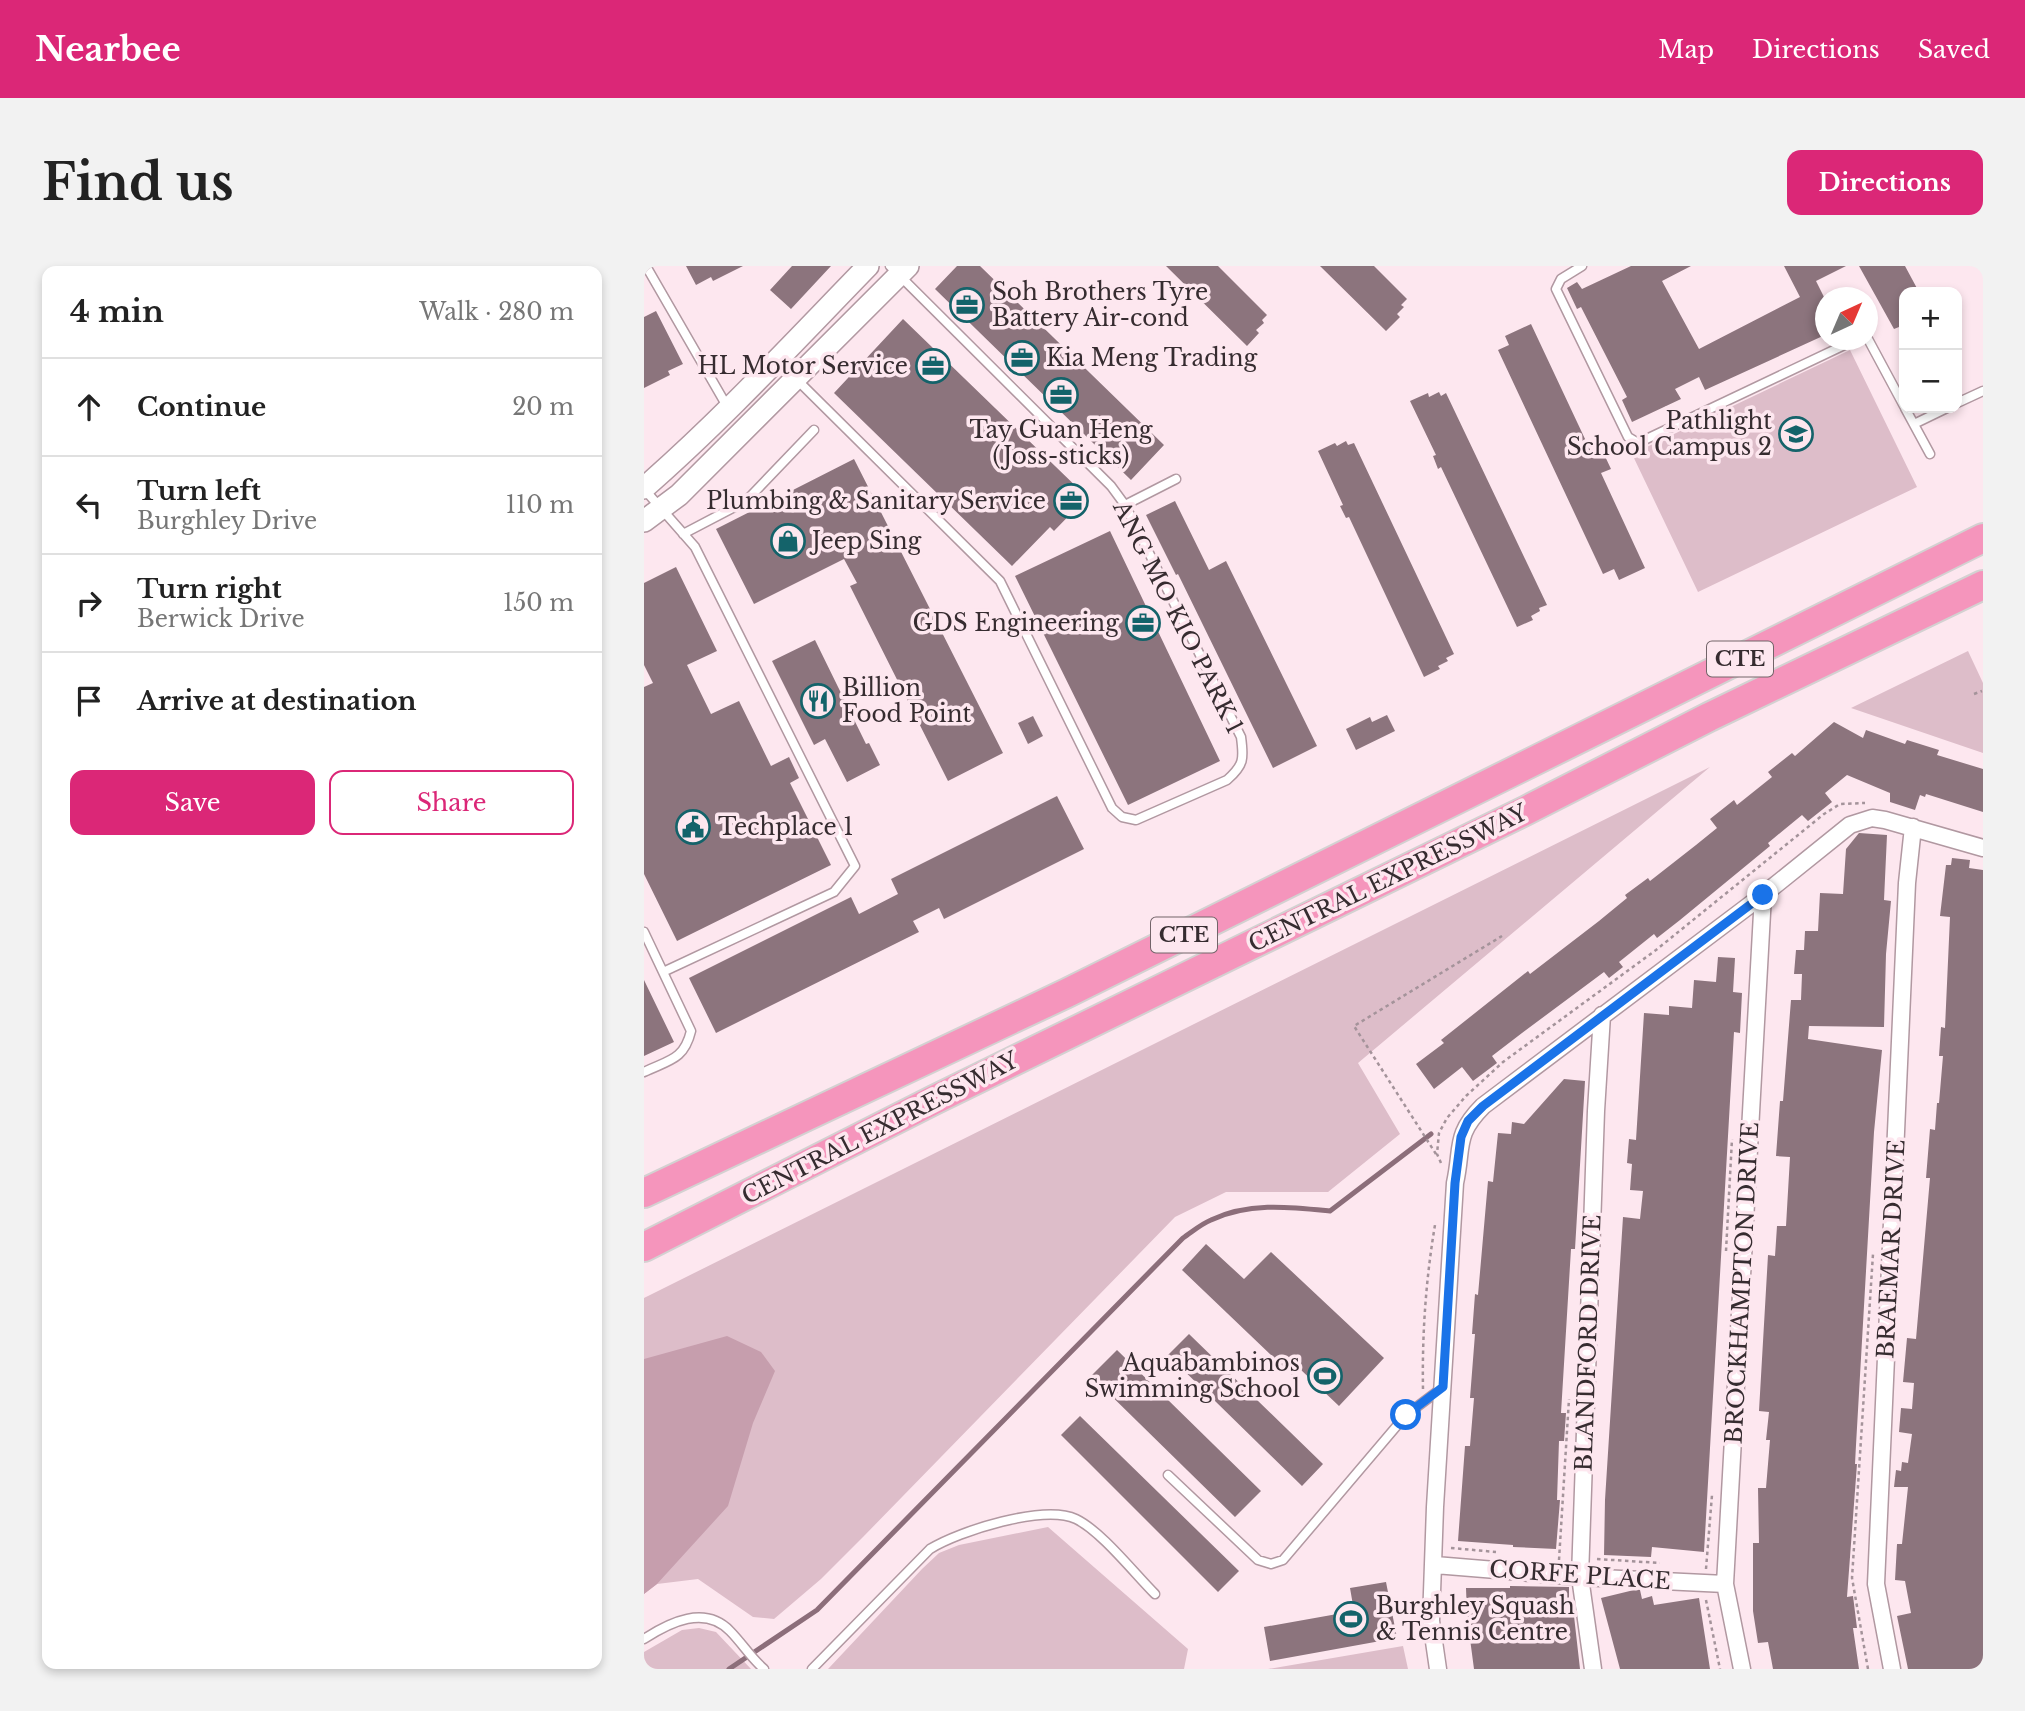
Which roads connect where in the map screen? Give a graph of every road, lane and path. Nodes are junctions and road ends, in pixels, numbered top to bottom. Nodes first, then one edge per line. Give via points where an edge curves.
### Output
1 (646, 266) edge
2 (868, 266) edge
3 (1582, 266) edge
4 (899, 269) edge
5 (1834, 350) edge
6 (1873, 350) edge
7 (777, 359) junction
8 (797, 379) junction
9 (1983, 391) edge
10 (1899, 396) edge
11 (1962, 401) edge
12 (728, 408) junction
13 (1908, 413) edge
14 (1937, 413) edge
15 (1914, 424) junction
16 (814, 430) dead end
17 (1930, 454) dead end
18 (1176, 479) dead end
19 (644, 489) edge
20 (1125, 505) junction
21 (661, 508) junction
22 (644, 521) edge
23 (683, 534) junction
24 (1983, 538) edge
25 (1983, 585) edge
26 (1983, 692) edge
27 (1974, 695) dead end
28 (1871, 804) dead end
29 (1913, 827) junction
30 (1983, 848) edge
31 (1763, 895) junction
32 (644, 932) edge
33 (1502, 936) dead end
34 (663, 972) junction
35 (1602, 1016) junction
36 (644, 1072) edge
37 (1431, 1144) dead end
38 (1444, 1172) dead end
39 (644, 1193) edge
40 (1436, 1220) dead end
41 (644, 1247) edge
42 (1443, 1387) junction
43 (1423, 1401) junction
44 (1168, 1475) dead end
45 (1435, 1565) junction
46 (1580, 1577) junction
47 (1725, 1584) junction
48 (1155, 1594) dead end
49 (644, 1639) edge
50 (762, 1667) edge
51 (811, 1669) edge
52 (1438, 1669) edge
53 (1593, 1669) edge
54 (1742, 1669) edge
55 (1892, 1669) edge

1 - 12 lane
2 - 7 main road
3 - 5 lane via 1561,279 1556,289 1628,437 1638,443
4 - 8 main road
4 - 20 lane, ANG MO KIO PARK 1
6 - 10 lane
7 - 8 lane, ANG MO KIO PARK 1
7 - 12 main road
8 - 20 lane, ANG MO KIO PARK 1 via 1000,581 1112,808 1122,817 1136,820 1227,780 1239,770 1244,755 1241,737
8 - 21 main road
9 - 11 lane
12 - 19 main road
13 - 15 lane
14 - 15 lane
15 - 17 lane
16 - 23 lane via 746,501
18 - 20 lane
19 - 21 lane
21 - 22 main road
21 - 23 lane
23 - 34 lane via 695,547 855,866 834,892
24 - 39 highway, CENTRAL EXPRESSWAY / CTE via 1067,993
25 - 41 highway, CENTRAL EXPRESSWAY / CTE
26 - 27 path
28 - 38 path via 1840,804 1824,814 1656,950 1503,1062 1447,1118 1439,1133 1437,1154
29 - 30 street
29 - 31 street via 1872,818 1850,825
29 - 55 street, BRAEMAR DRIVE via 1875,1584
31 - 35 street
31 - 47 street, BROCKHAMPTON DRIVE
32 - 34 lane
33 - 37 path via 1354,1026
34 - 36 lane via 691,1031 688,1047
35 - 42 street via 1483,1106 1468,1121 1461,1137
35 - 46 street, BLANDFORD DRIVE
40 - 43 path via 1424,1332
42 - 43 lane
42 - 45 street
43 - 44 lane via 1406,1415 1283,1560 1271,1564 1258,1560
45 - 46 street, CORFE PLACE
45 - 52 street via 1431,1621
46 - 47 street, CORFE PLACE
46 - 53 street, BLANDFORD DRIVE
47 - 54 street, BROCKHAMPTON DRIVE
48 - 51 lane via 1094,1531 1075,1519 1045,1515 984,1525 930,1549
49 - 50 lane via 674,1622 702,1618 725,1627

